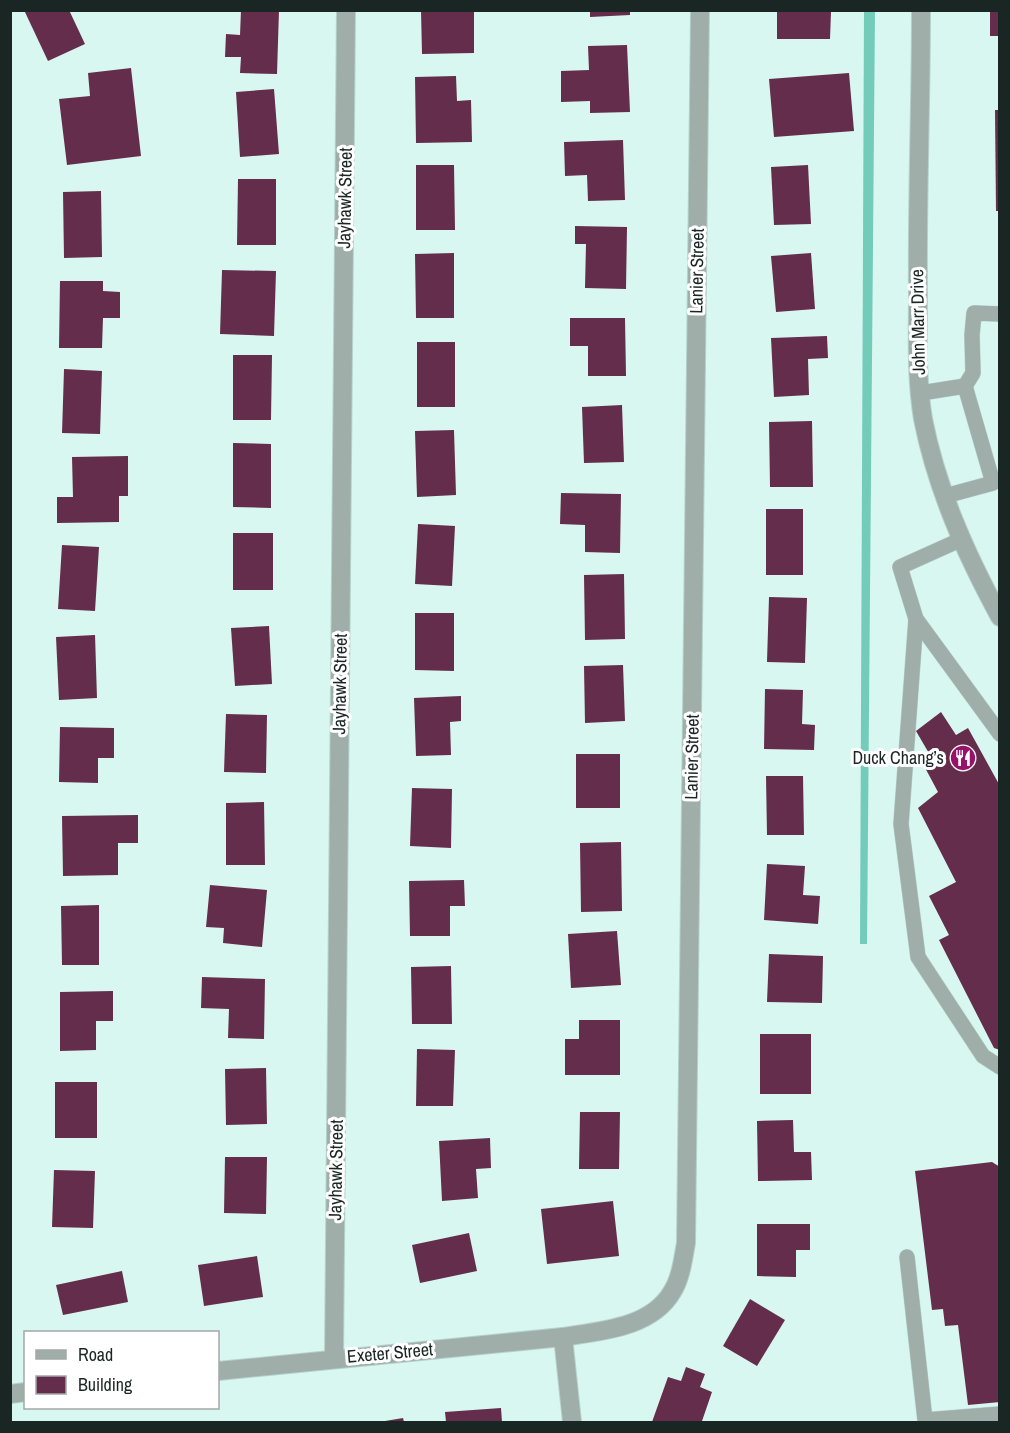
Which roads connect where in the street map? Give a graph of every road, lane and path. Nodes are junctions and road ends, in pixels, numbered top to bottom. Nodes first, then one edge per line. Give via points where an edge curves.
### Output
1 (346, 10) edge
2 (700, 10) edge
3 (921, 10) edge
4 (999, 314) edge
5 (965, 386) junction
6 (921, 393) junction
7 (945, 496) junction
8 (960, 540) junction
9 (999, 617) edge
10 (916, 619) junction
11 (999, 734) edge
12 (999, 1067) edge
13 (907, 1257) dead end
14 (563, 1336) junction
15 (334, 1358) junction
16 (219, 1371) edge
17 (999, 1414) edge
18 (572, 1422) edge

1 - 15 street, Jayhawk Street
2 - 14 street, Lanier Street via 686,1243 680,1274 660,1306 642,1318 612,1329
3 - 6 street, John Marr Drive via 917,241
4 - 5 lane via 974,313 973,373
5 - 6 lane
5 - 7 lane via 993,483
6 - 7 street, John Marr Drive via 923,418
7 - 8 street, John Marr Drive
8 - 9 street, John Marr Drive
8 - 10 lane via 900,567
10 - 11 lane
10 - 12 lane via 902,824 918,957 984,1056
13 - 17 lane via 925,1420
14 - 15 street, Exeter Street
14 - 18 street
15 - 16 street, Exeter Street

